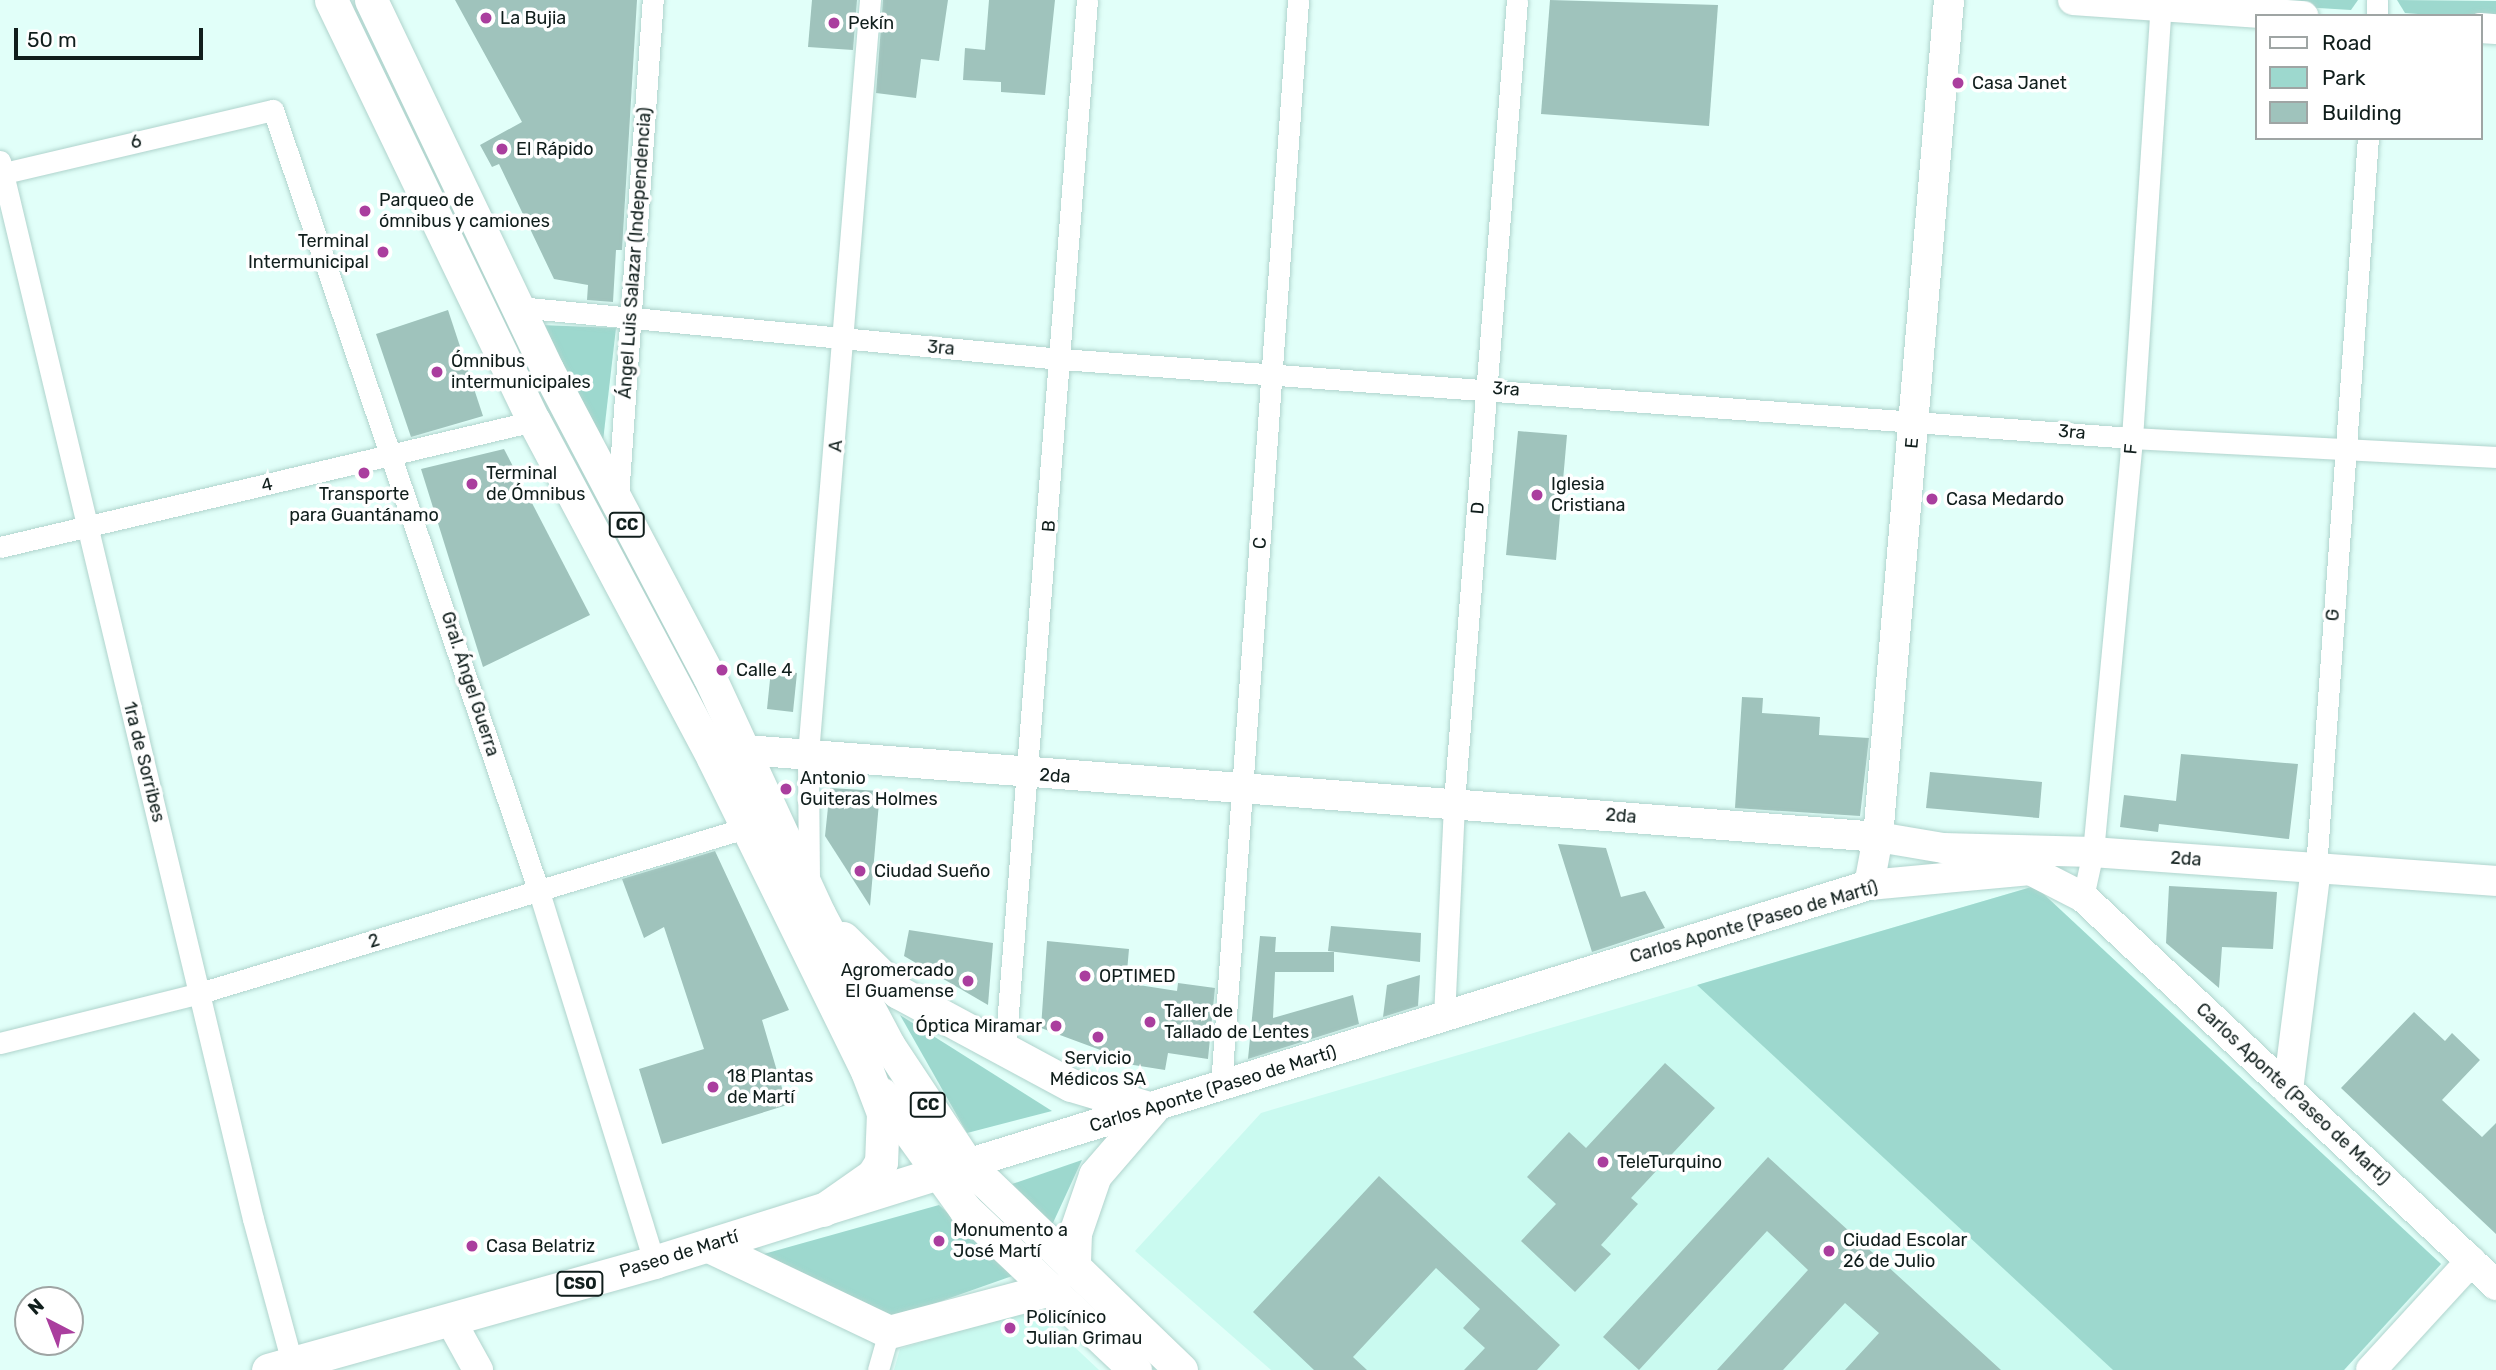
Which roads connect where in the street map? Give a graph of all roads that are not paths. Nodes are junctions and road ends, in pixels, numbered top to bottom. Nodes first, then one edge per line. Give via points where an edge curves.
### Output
1 (331, 0) edge
2 (371, 0) edge
3 (653, 0) edge
4 (870, 0) edge
5 (1087, 0) edge
6 (1298, 0) edge
7 (1517, 0) edge
8 (1949, 0) edge
9 (2073, 0) edge
10 (2161, 3) edge
11 (2281, 14) edge
12 (273, 110) joint
13 (2368, 140) edge
14 (1, 169) edge
15 (518, 307) junction
16 (631, 317) junction
17 (846, 340) junction
18 (1061, 359) junction
19 (1271, 372) junction
20 (1488, 387) junction
21 (1914, 419) junction
22 (534, 421) junction
23 (2132, 438) junction
24 (2344, 449) junction
25 (394, 457) junction
26 (2496, 457) edge
27 (617, 506) junction
28 (87, 526) junction
29 (0, 547) edge
30 (746, 750) junction
31 (808, 754) junction
32 (1030, 775) junction
33 (1244, 789) junction
34 (1454, 802) junction
35 (745, 828) junction
36 (1878, 836) junction
37 (1943, 848) junction
38 (2093, 852) junction
39 (2316, 868) junction
40 (2496, 881) edge
41 (1868, 885) junction
42 (539, 892) junction
43 (2083, 897) junction
44 (814, 902) junction
45 (200, 993) junction
46 (1444, 1017) junction
47 (0, 1044) edge
48 (1005, 1051) junction
49 (867, 1071) junction
50 (1221, 1086) junction
51 (2288, 1090) junction
52 (1152, 1109) junction
53 (951, 1169) junction
54 (823, 1210) junction
55 (709, 1246) junction
56 (2470, 1261) junction
57 (654, 1262) junction
58 (1074, 1270) junction
59 (2496, 1285) edge
60 (1048, 1290) junction
61 (451, 1321) junction
62 (889, 1332) junction
63 (280, 1367) edge
64 (478, 1370) edge
65 (877, 1370) edge
66 (1135, 1370) edge
67 (1181, 1370) edge
68 (2371, 1370) edge

1 - 22 main road, CC
2 - 15 main road, CC
3 - 16 street, Ángel Luis Salazar (Independencia)
4 - 17 street, A
5 - 18 street, B
6 - 19 street, C
7 - 20 street, D
8 - 21 main road, E
9 - 10 main road
10 - 11 main road
10 - 23 street, F
12 - 14 street, 6
12 - 25 street, Gral. Ángel Guerra
13 - 24 street, G
14 - 28 street, 1ra de Sorribes
15 - 16 street, 3ra
15 - 27 main road, CC
16 - 17 street, 3ra
16 - 27 street, Ángel Luis Salazar (Independencia)
17 - 18 street, 3ra
17 - 31 street, A
18 - 19 street, 3ra
18 - 32 street, B
19 - 20 street, 3ra
19 - 33 street, C
20 - 21 street, 3ra
20 - 34 street, D
21 - 23 street, 3ra
21 - 36 main road, E
22 - 25 street, 4
22 - 35 main road, CC
23 - 24 street, 3ra
23 - 38 street, F
24 - 26 street, 3ra
24 - 39 street, G
25 - 28 street, 4
25 - 42 street, Gral. Ángel Guerra
27 - 30 main road, CC
28 - 29 street, 4
28 - 45 street, 1ra de Sorribes
30 - 31 main road, 2da
30 - 44 main road, CC
31 - 32 main road, 2da
31 - 44 street, A
32 - 33 main road, 2da
32 - 48 street, B
33 - 34 main road, 2da
33 - 50 street, C
34 - 36 main road, 2da
34 - 46 street, D
35 - 42 street, 2
35 - 49 main road, CC
36 - 37 main road, 2da
36 - 41 main road, E
37 - 38 main road, 2da
37 - 41 main road
38 - 39 main road, 2da
38 - 43 street, F
39 - 40 main road, 2da
39 - 51 main road, G
41 - 43 main road, Carlos Aponte (Paseo de Martí) via 2030,870
41 - 46 main road, Carlos Aponte (Paseo de Martí)
42 - 45 street, 2
42 - 57 street, Gral. Ángel Guerra
43 - 51 main road, Carlos Aponte (Paseo de Martí)
44 - 48 main road via 898,992
44 - 53 main road, CC
45 - 47 street, 2
45 - 63 street, 1ra de Sorribes
46 - 50 main road, Carlos Aponte (Paseo de Martí)
48 - 52 main road via 1070,1085
49 - 53 main road, CC
49 - 54 main road via 883,1113 881,1162 873,1175
50 - 52 main road, Carlos Aponte (Paseo de Martí)
51 - 56 main road, Carlos Aponte (Paseo de Martí)
52 - 53 main road, Carlos Aponte (Paseo de Martí)
52 - 58 main road via 1095,1175 1075,1233
53 - 54 main road, Paseo de Martí / CSO
53 - 58 main road, CC
53 - 60 main road, CC
54 - 55 main road, Paseo de Martí / CSO
55 - 57 main road, Paseo de Martí / CSO
55 - 62 main road
56 - 59 main road, Carlos Aponte (Paseo de Martí)
56 - 68 main road
57 - 61 main road, Paseo de Martí / CSO
58 - 67 main road, CC
60 - 62 main road
60 - 66 main road, CC
61 - 63 main road, Paseo de Martí / CSO
61 - 64 main road
62 - 65 street

